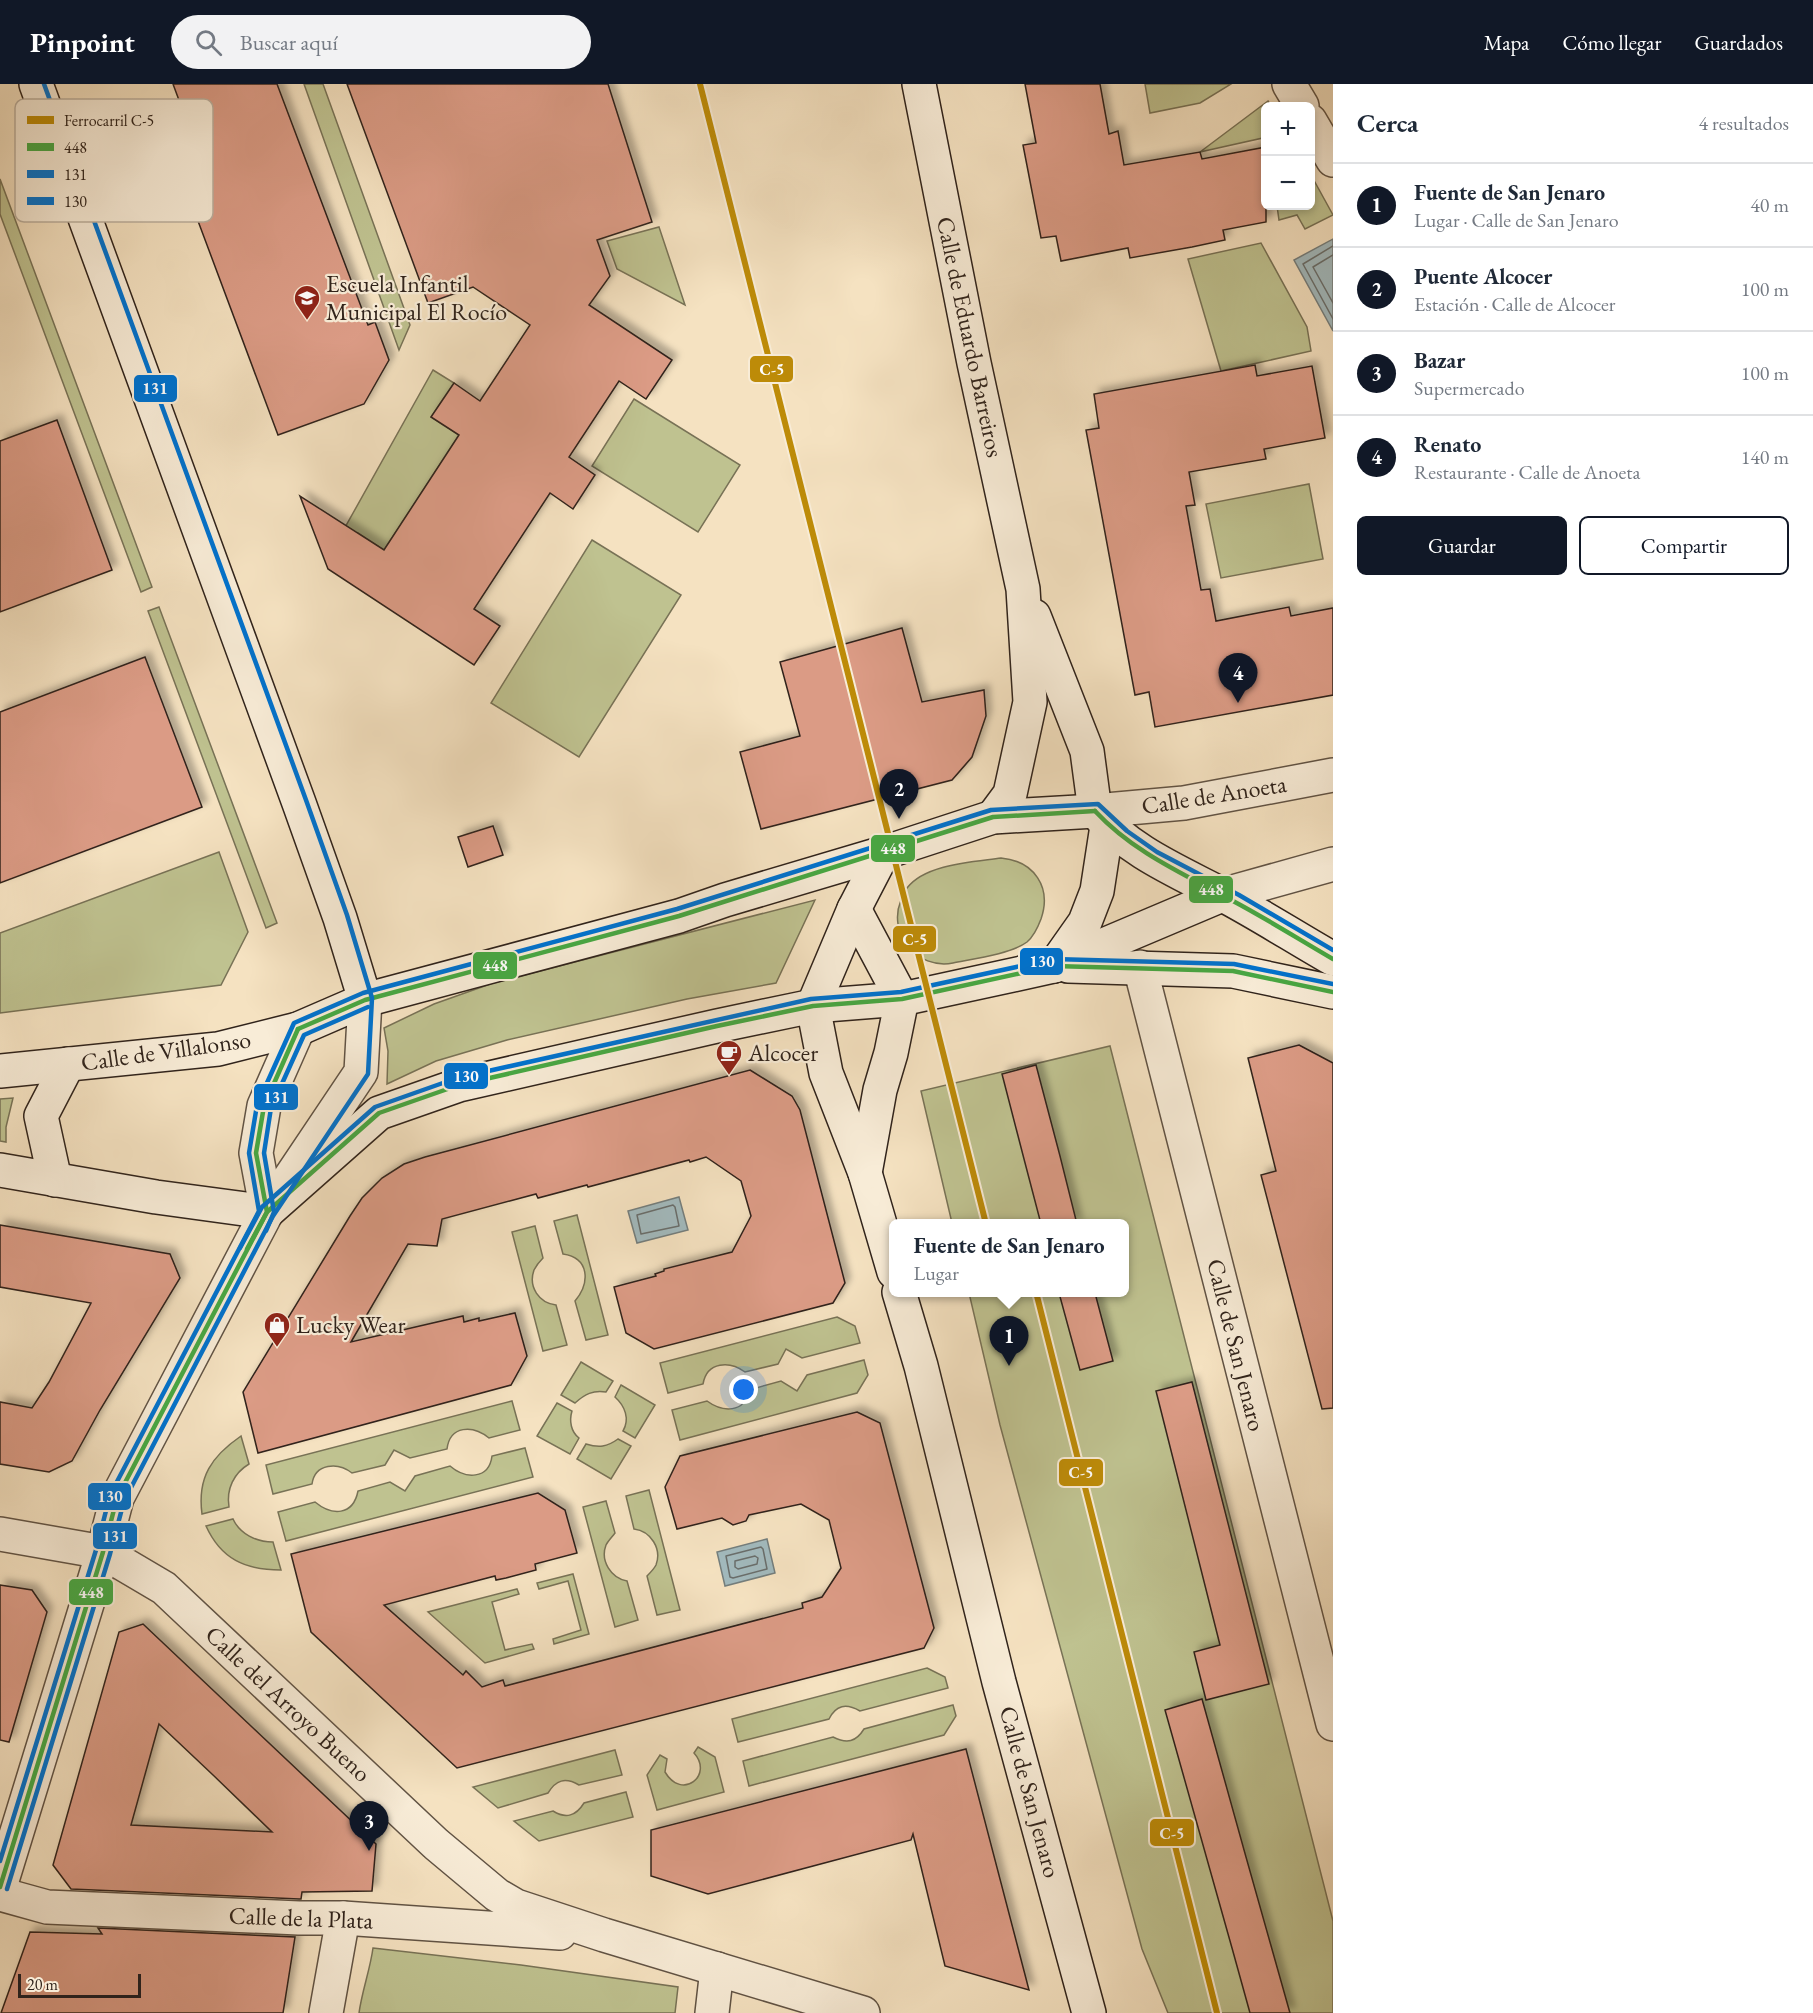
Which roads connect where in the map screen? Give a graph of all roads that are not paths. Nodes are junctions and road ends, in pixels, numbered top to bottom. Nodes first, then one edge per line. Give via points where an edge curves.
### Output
1 (36, 84) edge
2 (1289, 84) edge
3 (921, 89) edge
4 (41, 99) edge
5 (1300, 102) edge
6 (1315, 128) edge
7 (1333, 160) edge
8 (86, 222) edge
9 (1023, 589) junction
10 (1333, 775) edge
11 (993, 817) junction
12 (1101, 818) junction
13 (883, 853) junction
14 (1333, 864) edge
15 (1222, 895) junction
16 (854, 909) junction
17 (1333, 959) edge
18 (1054, 966) junction
19 (1140, 967) junction
20 (1333, 992) edge
21 (902, 999) junction
22 (365, 1000) junction
23 (813, 1006) junction
24 (298, 1029) junction
25 (68, 1064) junction
26 (0, 1071) edge
27 (0, 1170) edge
28 (865, 1173) junction
29 (55, 1180) junction
30 (267, 1212) junction
31 (889, 1255) edge
32 (901, 1297) edge
33 (0, 1534) edge
34 (103, 1552) junction
35 (1333, 1724) edge
36 (0, 1887) edge
37 (0, 1894) edge
38 (343, 1918) junction
39 (604, 1935) junction
40 (717, 1969) junction
41 (326, 2013) edge
42 (712, 2013) edge
43 (863, 2013) edge
44 (1089, 2013) edge

1 - 4 street
2 - 5 street
3 - 9 street, Calle de Eduardo Barreiros
6 - 7 street
8 - 22 street via 299,803
9 - 11 street, Calle de Eduardo Barreiros via 1030,702 1010,794
9 - 12 street, Calle de Eduardo Barreiros via 1086,751
10 - 12 street, Calle de Anoeta
11 - 12 street, Calle de Anoeta
11 - 13 street, Calle de Anoeta
12 - 15 street via 1164,866
12 - 18 street, Calle de Eduardo Barreiros via 1097,891 1085,922
13 - 16 street
13 - 22 street, Calle de Villalonso via 679,916
14 - 15 street
15 - 17 street
15 - 18 street
16 - 21 street
16 - 23 street
18 - 19 street
18 - 21 street
19 - 20 street via 1233,971
19 - 35 street, Calle de San Jenaro
21 - 23 street
21 - 28 street
22 - 24 street, Calle de Villalonso
22 - 30 street via 361,1072
23 - 28 street via 826,1073
23 - 30 street via 459,1085 379,1113
24 - 25 street, Calle de Villalonso via 218,1049
24 - 30 street via 264,1106 256,1153
25 - 26 street, Calle de Villalonso
25 - 29 street, Calle de Villalonso via 41,1116
27 - 29 street
28 - 31 street
29 - 30 street
30 - 34 street via 117,1497
32 - 44 street, Calle de San Jenaro via 999,1682
33 - 34 street, Calle del Arroyo Bueno
34 - 36 street
34 - 39 street, Calle del Arroyo Bueno via 164,1588 436,1844 497,1895 516,1906
37 - 38 street, Calle de la Plata via 47,1907
38 - 39 street, Calle de la Plata
38 - 41 street
39 - 40 street, Calle del Arroyo Bueno
40 - 42 street
40 - 43 street, Calle del Arroyo Bueno

